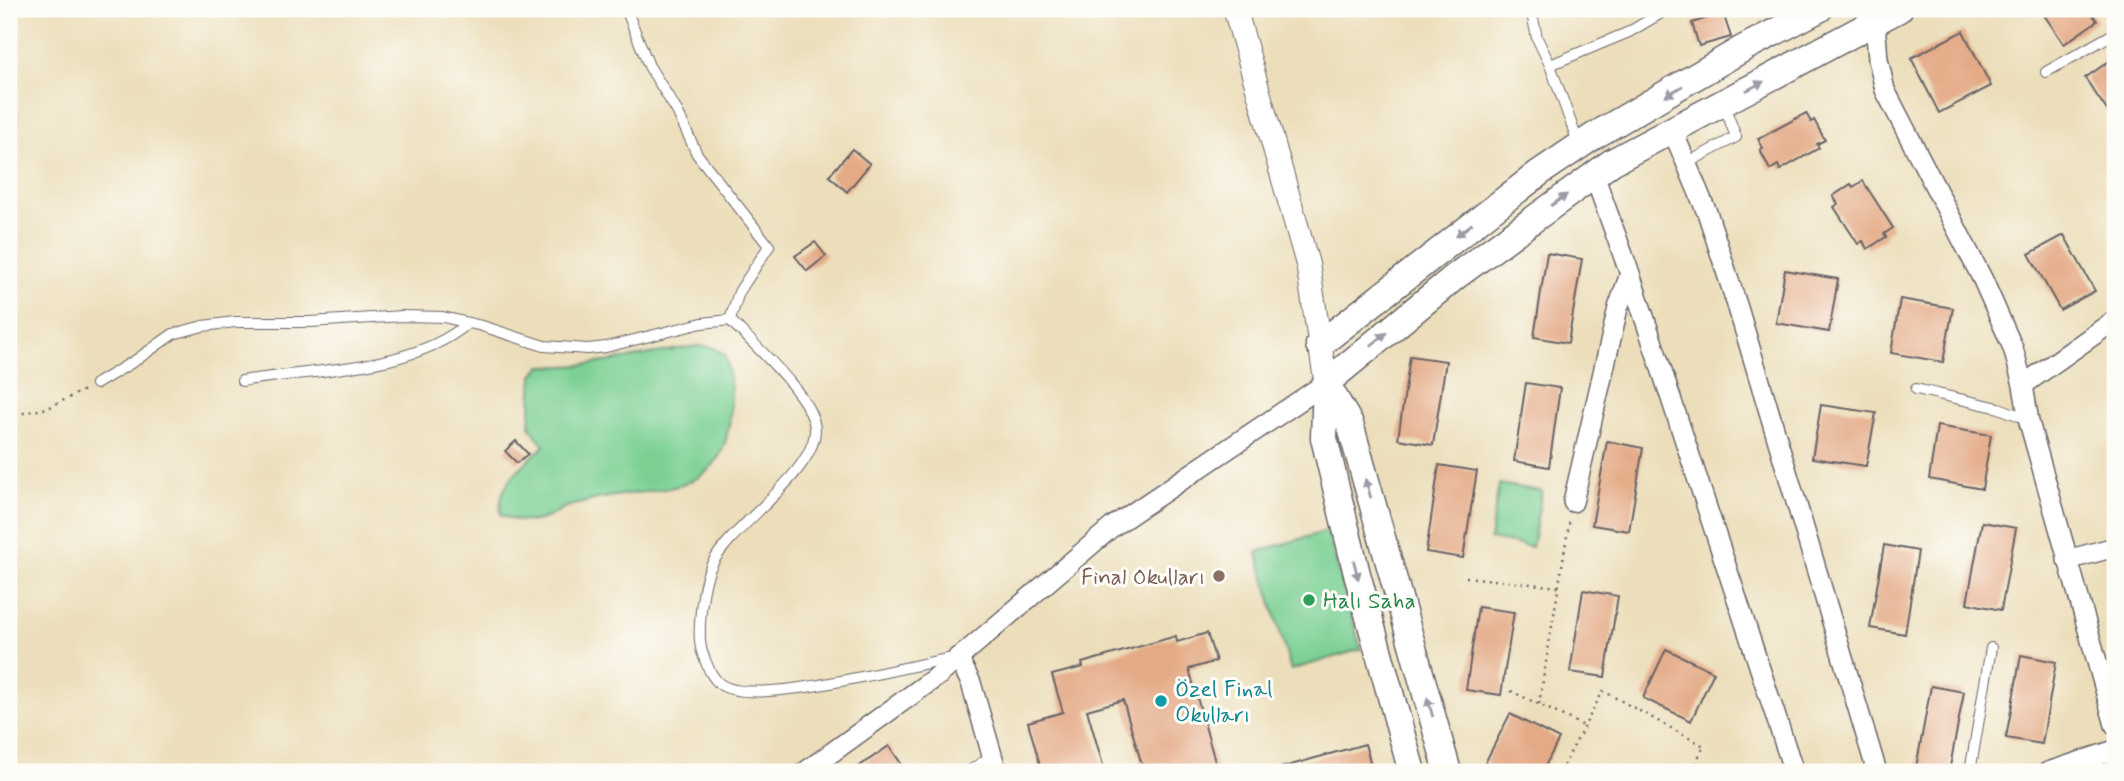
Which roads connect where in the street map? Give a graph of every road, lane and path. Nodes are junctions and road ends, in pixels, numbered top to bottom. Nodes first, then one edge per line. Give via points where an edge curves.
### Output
1 (625, 9) edge
2 (1235, 9) edge
3 (1531, 9) edge
4 (1668, 9) edge
5 (1819, 9) edge
6 (1899, 9) edge
7 (1875, 22) junction
8 (2115, 33) edge
9 (1550, 65) junction
10 (2046, 72) dead end
11 (1723, 103) junction
12 (1672, 129) junction
13 (1579, 146) junction
14 (1687, 163) junction
15 (1594, 175) junction
16 (1630, 274) junction
17 (730, 320) junction
18 (2115, 320) edge
19 (468, 323) junction
20 (1319, 345) junction
21 (242, 382) dead end
22 (1326, 383) junction
23 (96, 384) joint
24 (2023, 385) junction
25 (1916, 389) dead end
26 (9, 416) edge
27 (2029, 419) junction
28 (1573, 502) joint
29 (2115, 547) edge
30 (2067, 560) junction
31 (1466, 577) dead end
32 (1559, 587) junction
33 (1991, 648) dead end
34 (958, 657) junction
35 (1511, 691) dead end
36 (1539, 704) junction
37 (2115, 725) edge
38 (1584, 726) junction
39 (2115, 750) edge
40 (995, 764) edge
41 (805, 772) edge
42 (968, 772) edge
43 (1412, 772) edge
44 (1448, 772) edge
45 (1560, 772) edge
46 (1691, 772) edge
47 (1794, 772) edge
48 (1877, 772) edge
49 (1970, 772) edge
50 (2048, 772) edge

1 - 17 lane via 649,66 677,110 697,155 769,246 739,292
2 - 20 street via 1308,266
3 - 9 lane via 1536,38
4 - 9 lane via 1629,32
5 -> 13 main road
6 - 7 main road
11 -> 7 main road
7 - 24 street via 1885,90 1983,279 2013,348
8 - 10 lane
9 - 13 lane
11 - 12 main road
11 - 14 lane via 1737,137
12 - 14 street
12 - 15 main road
13 -> 20 main road via 1445,244
14 - 48 street via 1738,309
15 - 16 street
22 -> 15 main road via 1456,276
16 - 28 street
16 - 47 street
17 - 19 lane via 587,349 544,346
17 - 34 lane via 801,395 815,432 793,474 713,562 704,585 701,614 700,645 708,667 720,684 740,691 777,690
18 - 24 street
19 - 21 lane via 428,348 396,358
19 - 23 lane via 403,316 203,326 173,334
20 - 22 street
22 - 34 street via 1112,527
22 -> 43 main road via 1324,438
44 -> 22 main road via 1350,424
23 - 26 path via 48,408
24 - 27 street
25 - 27 lane
27 - 30 street
28 - 32 path
29 - 30 street
30 - 37 street
31 - 32 path
32 - 36 path
33 - 49 lane
34 - 40 street via 971,683
34 - 41 street
35 - 36 path
36 - 38 path
38 - 45 path
38 - 46 path via 1603,691 1704,746
39 - 50 street
40 - 42 lane

